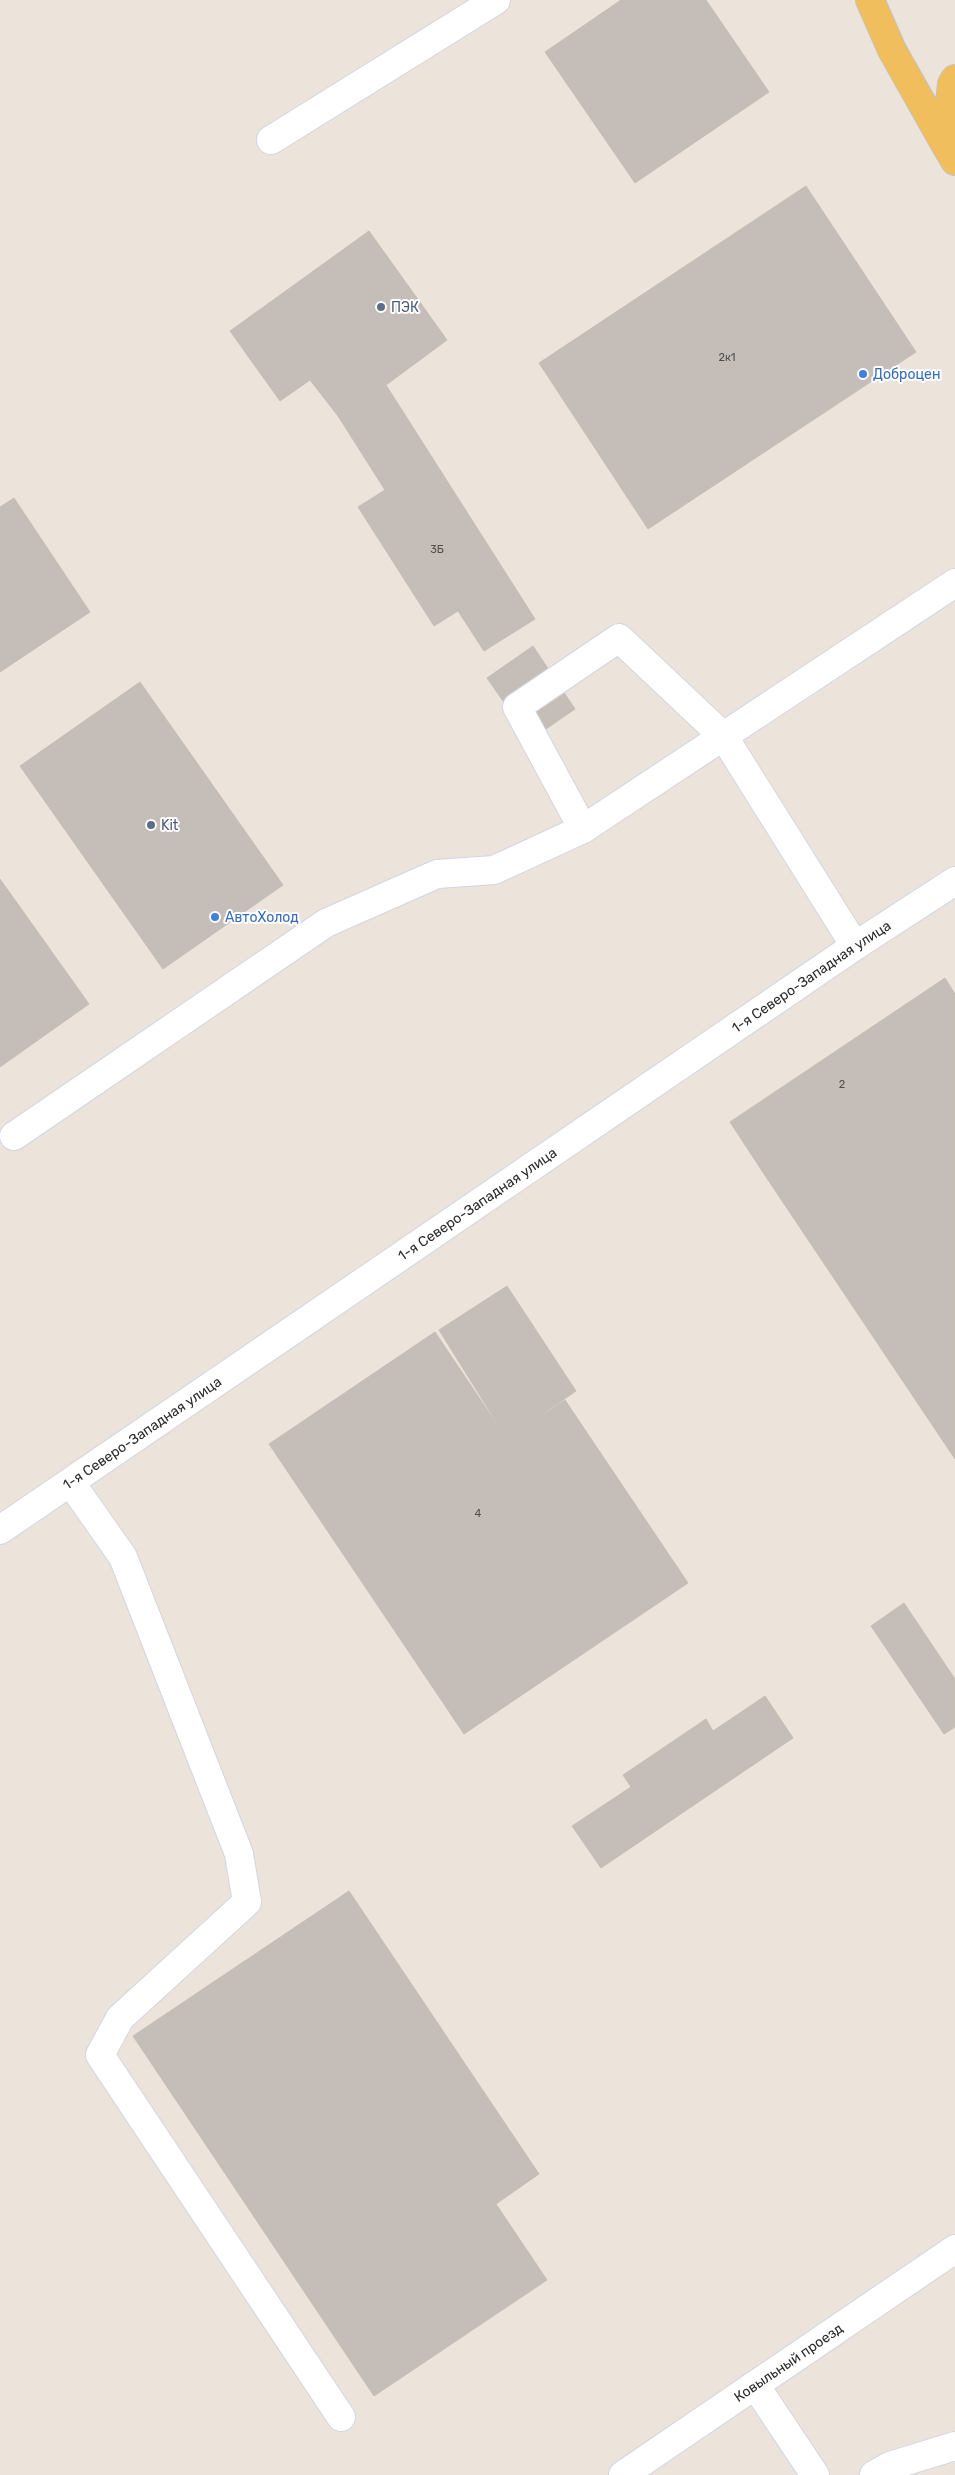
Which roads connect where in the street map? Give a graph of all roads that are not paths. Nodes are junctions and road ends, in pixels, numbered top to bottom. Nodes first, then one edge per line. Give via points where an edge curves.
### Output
1 (496, 0) edge
2 (870, 0) edge
3 (467, 8) edge
4 (955, 78) edge
5 (271, 140) dead end
6 (950, 152) edge
7 (955, 583) edge
8 (724, 737) junction
9 (583, 829) junction
10 (955, 880) edge
11 (855, 946) junction
12 (14, 1136) dead end
13 (71, 1483) junction
14 (0, 1530) edge
15 (955, 2250) edge
16 (755, 2385) junction
17 (341, 2417) dead end
18 (955, 2446) edge
19 (623, 2475) edge
20 (815, 2475) edge
21 (874, 2475) edge

1 - 3 street
2 - 6 main road via 892,50
3 - 5 street
4 - 6 main road via 952,84
7 - 8 street
8 - 9 street
8 - 9 street via 620,638 517,707
8 - 11 street
9 - 12 street via 494,870 437,874 326,923
10 - 11 street, 1-я Северо-Западная улица
11 - 13 street, 1-я Северо-Западная улица
13 - 14 street, 1-я Северо-Западная улица
13 - 17 street via 124,1557 238,1854 247,1902 120,2018 100,2055
15 - 16 street, Ковыльный проезд
16 - 19 street, Ковыльный проезд
16 - 20 street
18 - 21 street via 890,2466

